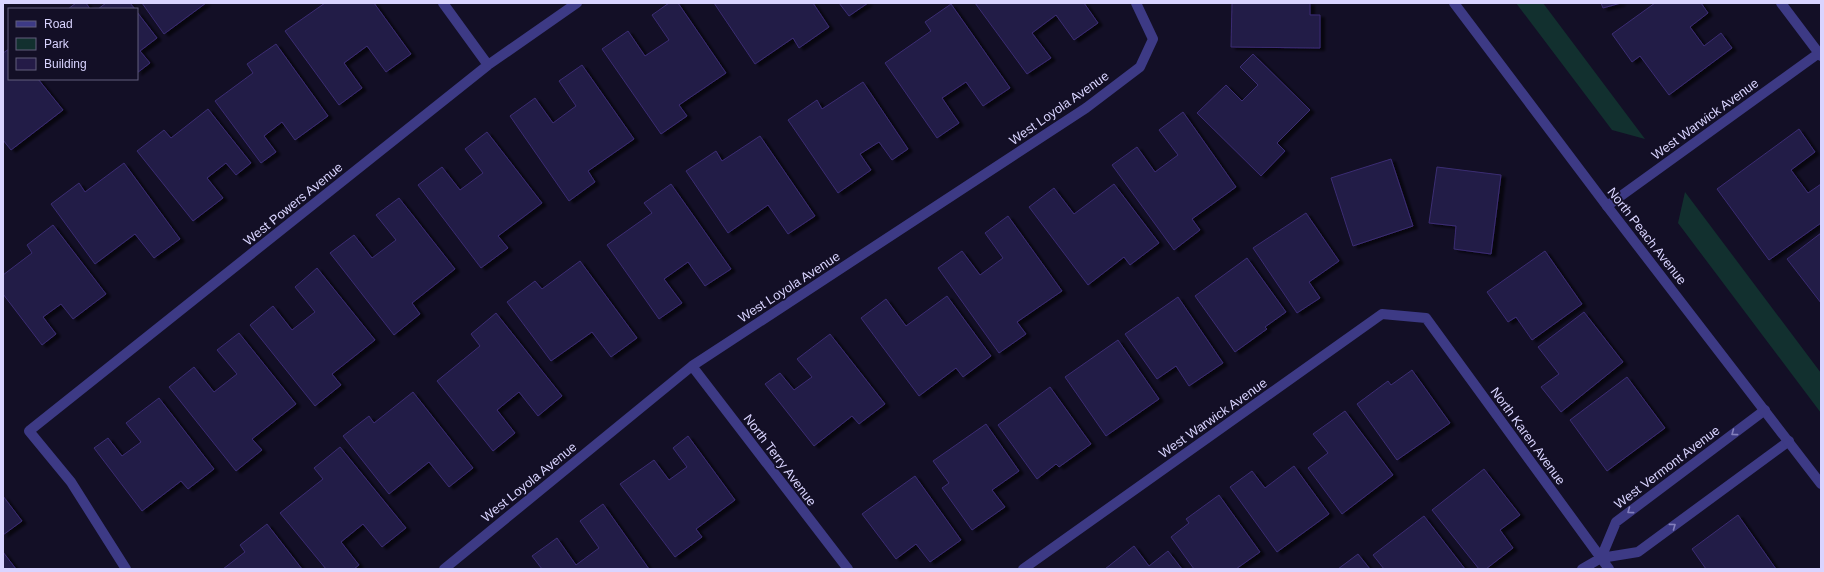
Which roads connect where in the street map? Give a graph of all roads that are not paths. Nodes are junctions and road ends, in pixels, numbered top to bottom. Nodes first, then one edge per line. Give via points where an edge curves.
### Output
1 (443, 3) edge
2 (577, 3) edge
3 (1136, 3) edge
4 (1454, 3) edge
5 (1781, 3) edge
6 (1820, 54) edge
7 (488, 65) junction
8 (1607, 206) junction
9 (1426, 318) joint
10 (692, 366) junction
11 (1765, 410) junction
12 (1789, 441) junction
13 (1821, 484) edge
14 (1601, 558) junction
15 (126, 569) edge
16 (444, 569) edge
17 (848, 569) edge
18 (1023, 569) edge
19 (1582, 569) edge
20 (1609, 569) edge

1 - 7 street
2 - 7 street, West Powers Avenue
3 - 10 street, West Loyola Avenue via 1153,39 1140,67 1086,108
4 - 8 street, North Peach Avenue
5 - 6 street
6 - 8 street, West Warwick Avenue
7 - 15 street, West Powers Avenue via 29,431 71,482
8 - 11 street, North Peach Avenue
9 - 14 street, North Karen Avenue
9 - 18 street, West Warwick Avenue via 1382,314
10 - 16 street, West Loyola Avenue
10 - 17 street, North Terry Avenue
11 - 12 street, North Peach Avenue
11 -> 14 street, West Vermont Avenue via 1616,522
12 - 13 street, North Peach Avenue
14 -> 12 street via 1638,552
14 - 19 street
14 - 20 street, North Karen Avenue

